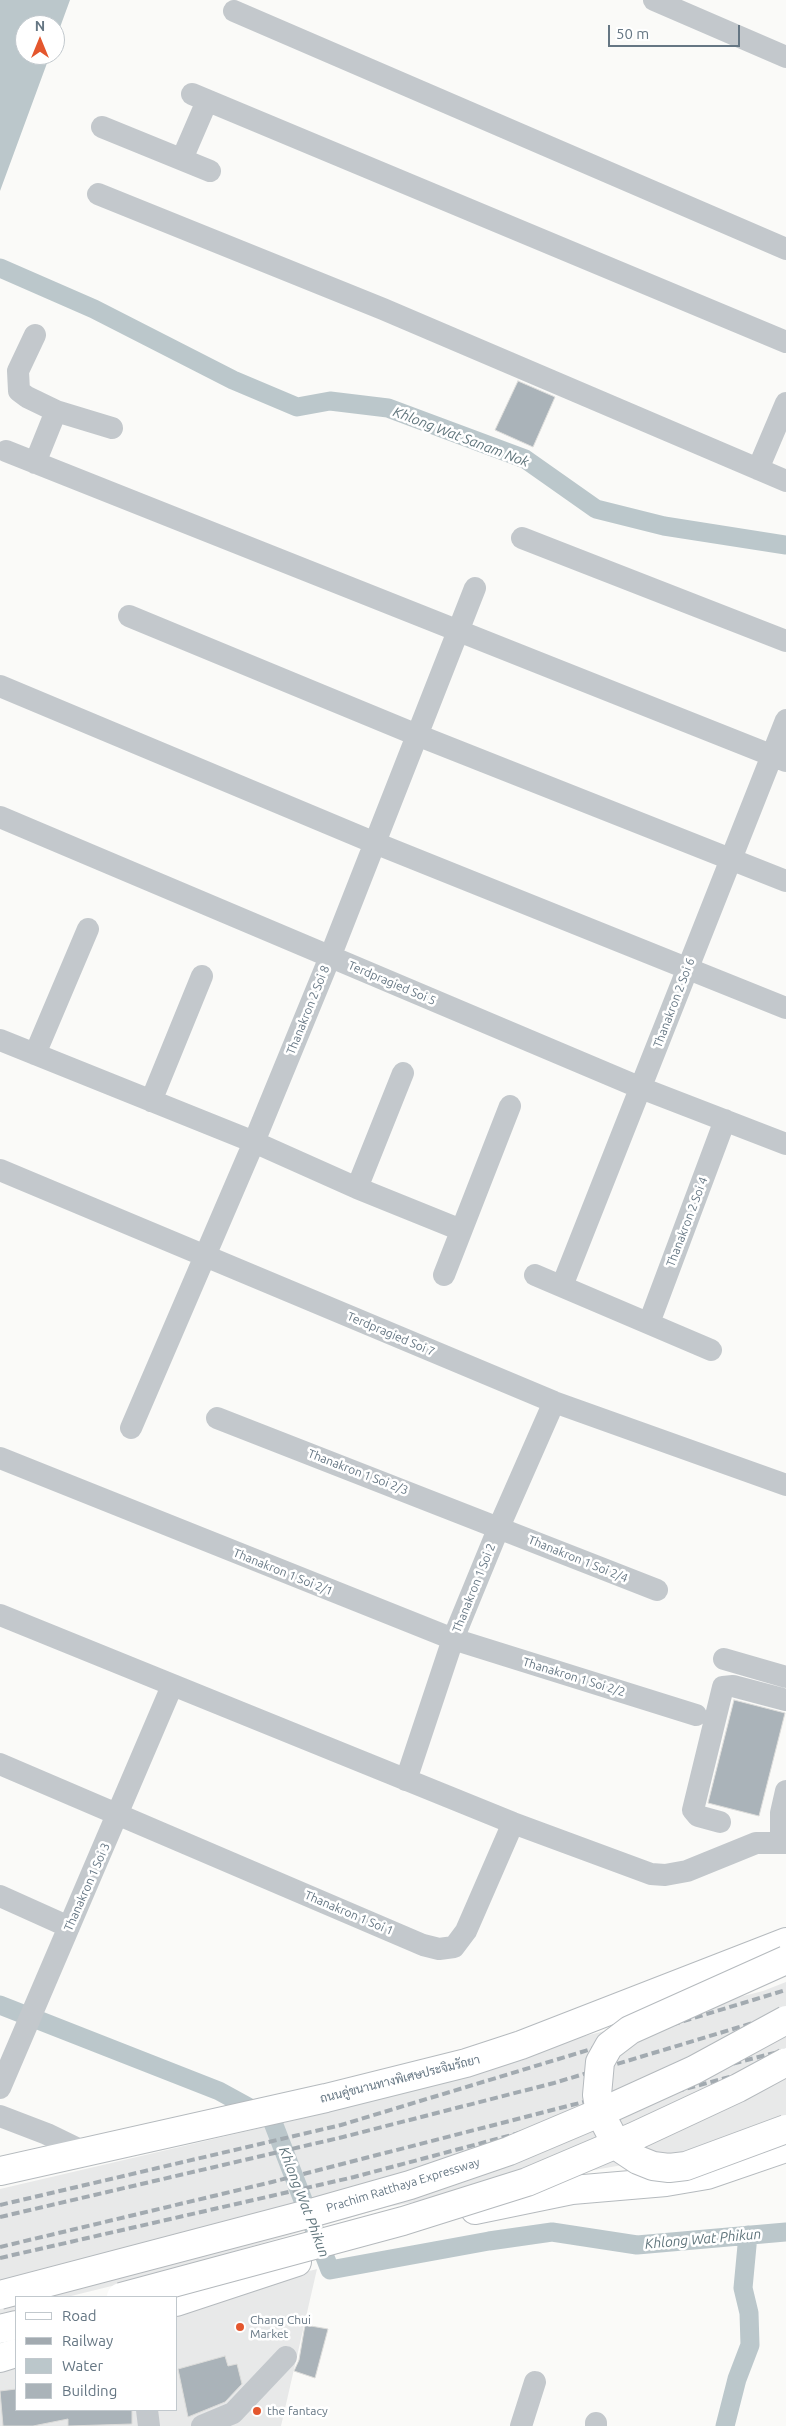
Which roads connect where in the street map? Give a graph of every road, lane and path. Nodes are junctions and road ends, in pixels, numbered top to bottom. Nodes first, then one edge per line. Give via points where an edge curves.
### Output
1 (654, 0) edge
2 (234, 11) dead end
3 (786, 57) edge
4 (102, 127) dead end
5 (182, 159) junction
6 (210, 171) dead end
7 (98, 194) dead end
8 (786, 249) edge
9 (35, 335) dead end
10 (786, 342) edge
11 (786, 403) edge
12 (56, 411) junction
13 (112, 428) dead end
14 (6, 452) dead end
15 (35, 463) junction
16 (758, 469) junction
17 (786, 481) edge
18 (522, 538) dead end
19 (475, 588) dead end
20 (129, 616) dead end
21 (459, 630) junction
22 (786, 642) edge
23 (0, 686) edge
24 (786, 720) edge
25 (417, 735) junction
26 (779, 758) edge
27 (0, 817) edge
28 (375, 843) junction
29 (731, 858) junction
30 (786, 881) edge
31 (88, 929) dead end
32 (330, 956) junction
33 (688, 968) junction
34 (202, 976) dead end
35 (786, 1008) edge
36 (0, 1040) edge
37 (35, 1054) junction
38 (403, 1073) dead end
39 (641, 1088) junction
40 (151, 1101) junction
41 (510, 1106) dead end
42 (725, 1120) junction
43 (254, 1142) junction
44 (786, 1144) edge
45 (0, 1170) edge
46 (357, 1188) junction
47 (461, 1230) junction
48 (204, 1257) junction
49 (444, 1275) dead end
50 (536, 1275) dead end
51 (562, 1286) junction
52 (649, 1323) junction
53 (711, 1350) dead end
54 (554, 1402) junction
55 (216, 1418) dead end
56 (131, 1428) dead end
57 (0, 1458) edge
58 (786, 1485) edge
59 (499, 1527) junction
60 (657, 1590) dead end
61 (0, 1615) edge
62 (453, 1639) junction
63 (724, 1659) dead end
64 (786, 1677) edge
65 (172, 1686) junction
66 (786, 1700) edge
67 (696, 1715) dead end
68 (0, 1764) edge
69 (406, 1780) junction
70 (786, 1791) edge
71 (119, 1814) junction
72 (720, 1822) dead end
73 (513, 1823) junction
74 (783, 1843) edge
75 (0, 1896) edge
76 (69, 1927) junction
77 (786, 1942) edge
78 (786, 1960) edge
79 (786, 1972) edge
80 (632, 2003) junction
81 (786, 2020) edge
82 (786, 2062) edge
83 (0, 2088) edge
84 (0, 2116) edge
85 (786, 2129) edge
86 (786, 2148) edge
87 (84, 2152) junction
88 (0, 2171) edge
89 (0, 2295) edge
90 (125, 2296) edge
91 (178, 2301) edge
92 (15, 2325) edge
93 (0, 2330) edge
94 (15, 2353) edge
95 (286, 2357) dead end
96 (0, 2358) edge
97 (535, 2382) dead end
98 (147, 2411) edge
99 (232, 2420) edge
100 (150, 2426) edge
101 (202, 2426) edge
102 (521, 2426) edge

1 - 3 street
2 - 8 street
4 - 5 street
5 - 6 street
5 - 10 street via 200,98
7 - 16 street via 383,309
9 - 12 street via 18,371 19,391
11 - 16 street
12 - 13 street
12 - 15 street
14 - 15 street
15 - 21 street
16 - 17 street
18 - 22 street
19 - 21 street, Thanakron 2 Soi 8
20 - 25 street
21 - 25 street, Thanakron 2 Soi 8
21 - 26 street
23 - 28 street
24 - 26 street, Thanakron 2 Soi 6
25 - 28 street, Thanakron 2 Soi 8
25 - 29 street
26 - 29 street, Thanakron 2 Soi 6
27 - 32 street, Terdpragied Soi 5
28 - 32 street, Thanakron 2 Soi 8
28 - 33 street
29 - 30 street
29 - 33 street, Thanakron 2 Soi 6
31 - 37 street
32 - 39 street, Terdpragied Soi 5
32 - 43 street, Thanakron 2 Soi 8
33 - 35 street
33 - 39 street, Thanakron 2 Soi 6
34 - 40 street
36 - 37 street
37 - 40 street
38 - 46 street
39 - 42 street, Terdpragied Soi 5
39 - 51 street, Thanakron 2 Soi 6
40 - 43 street
41 - 47 street
42 - 44 street, Terdpragied Soi 5
42 - 52 street, Thanakron 2 Soi 4
43 - 46 street
43 - 48 street, Thanakron 2 Soi 8
45 - 48 street, Terdpragied Soi 7
46 - 47 street
47 - 49 street
48 - 54 street, Terdpragied Soi 7
48 - 56 street, Thanakron 2 Soi 8
50 - 51 street
51 - 52 street
52 - 53 street
54 - 58 street, Terdpragied Soi 7
54 - 59 street, Thanakron 1 Soi 2
55 - 59 street, Thanakron 1 Soi 2/3
57 - 62 street, Thanakron 1 Soi 2/1
59 - 60 street, Thanakron 1 Soi 2/4
59 - 62 street, Thanakron 1 Soi 2
61 - 65 street
62 - 67 street, Thanakron 1 Soi 2/2
62 - 69 street, Thanakron 1 Soi 2
63 - 64 street
65 - 69 street
65 - 71 street, Thanakron 1 Soi 3
66 - 72 street via 734,1686 723,1687 693,1810 698,1816
68 - 71 street, Thanakron 1 Soi 1
69 - 73 street
70 - 74 street via 781,1813
71 - 73 street, Thanakron 1 Soi 1 via 423,1945 439,1949 454,1947 466,1931
71 - 76 street, Thanakron 1 Soi 3
73 - 74 street via 651,1874 687,1871 756,1843
75 - 76 street
76 - 83 street, Thanakron 1 Soi 3
77 - 80 main road, ถนนคู่ขนานทางพิเศษประจิมรัถยา
78 - 85 main road, bridge via 630,2030 609,2046 600,2062 597,2095 600,2113 615,2140 623,2150 653,2166 686,2166
79 - 80 main road via 716,1989
80 - 87 main road, ถนนคู่ขนานทางพิเศษประจิมรัถยา via 521,2046 466,2063
81 - 89 main road, Prachim Ratthaya Expressway, bridge via 685,2074 509,2151 410,2185 313,2213
82 - 90 main road, bridge via 633,2137 526,2182 403,2221
84 - 87 street
86 - 91 main road via 707,2175 572,2190 499,2204 348,2246
87 - 88 main road, ถนนคู่ขนานทางพิเศษประจิมรัถยา
92 - 93 main road
94 - 96 main road
95 - 99 street
97 - 102 street
98 - 100 street
99 - 101 street

